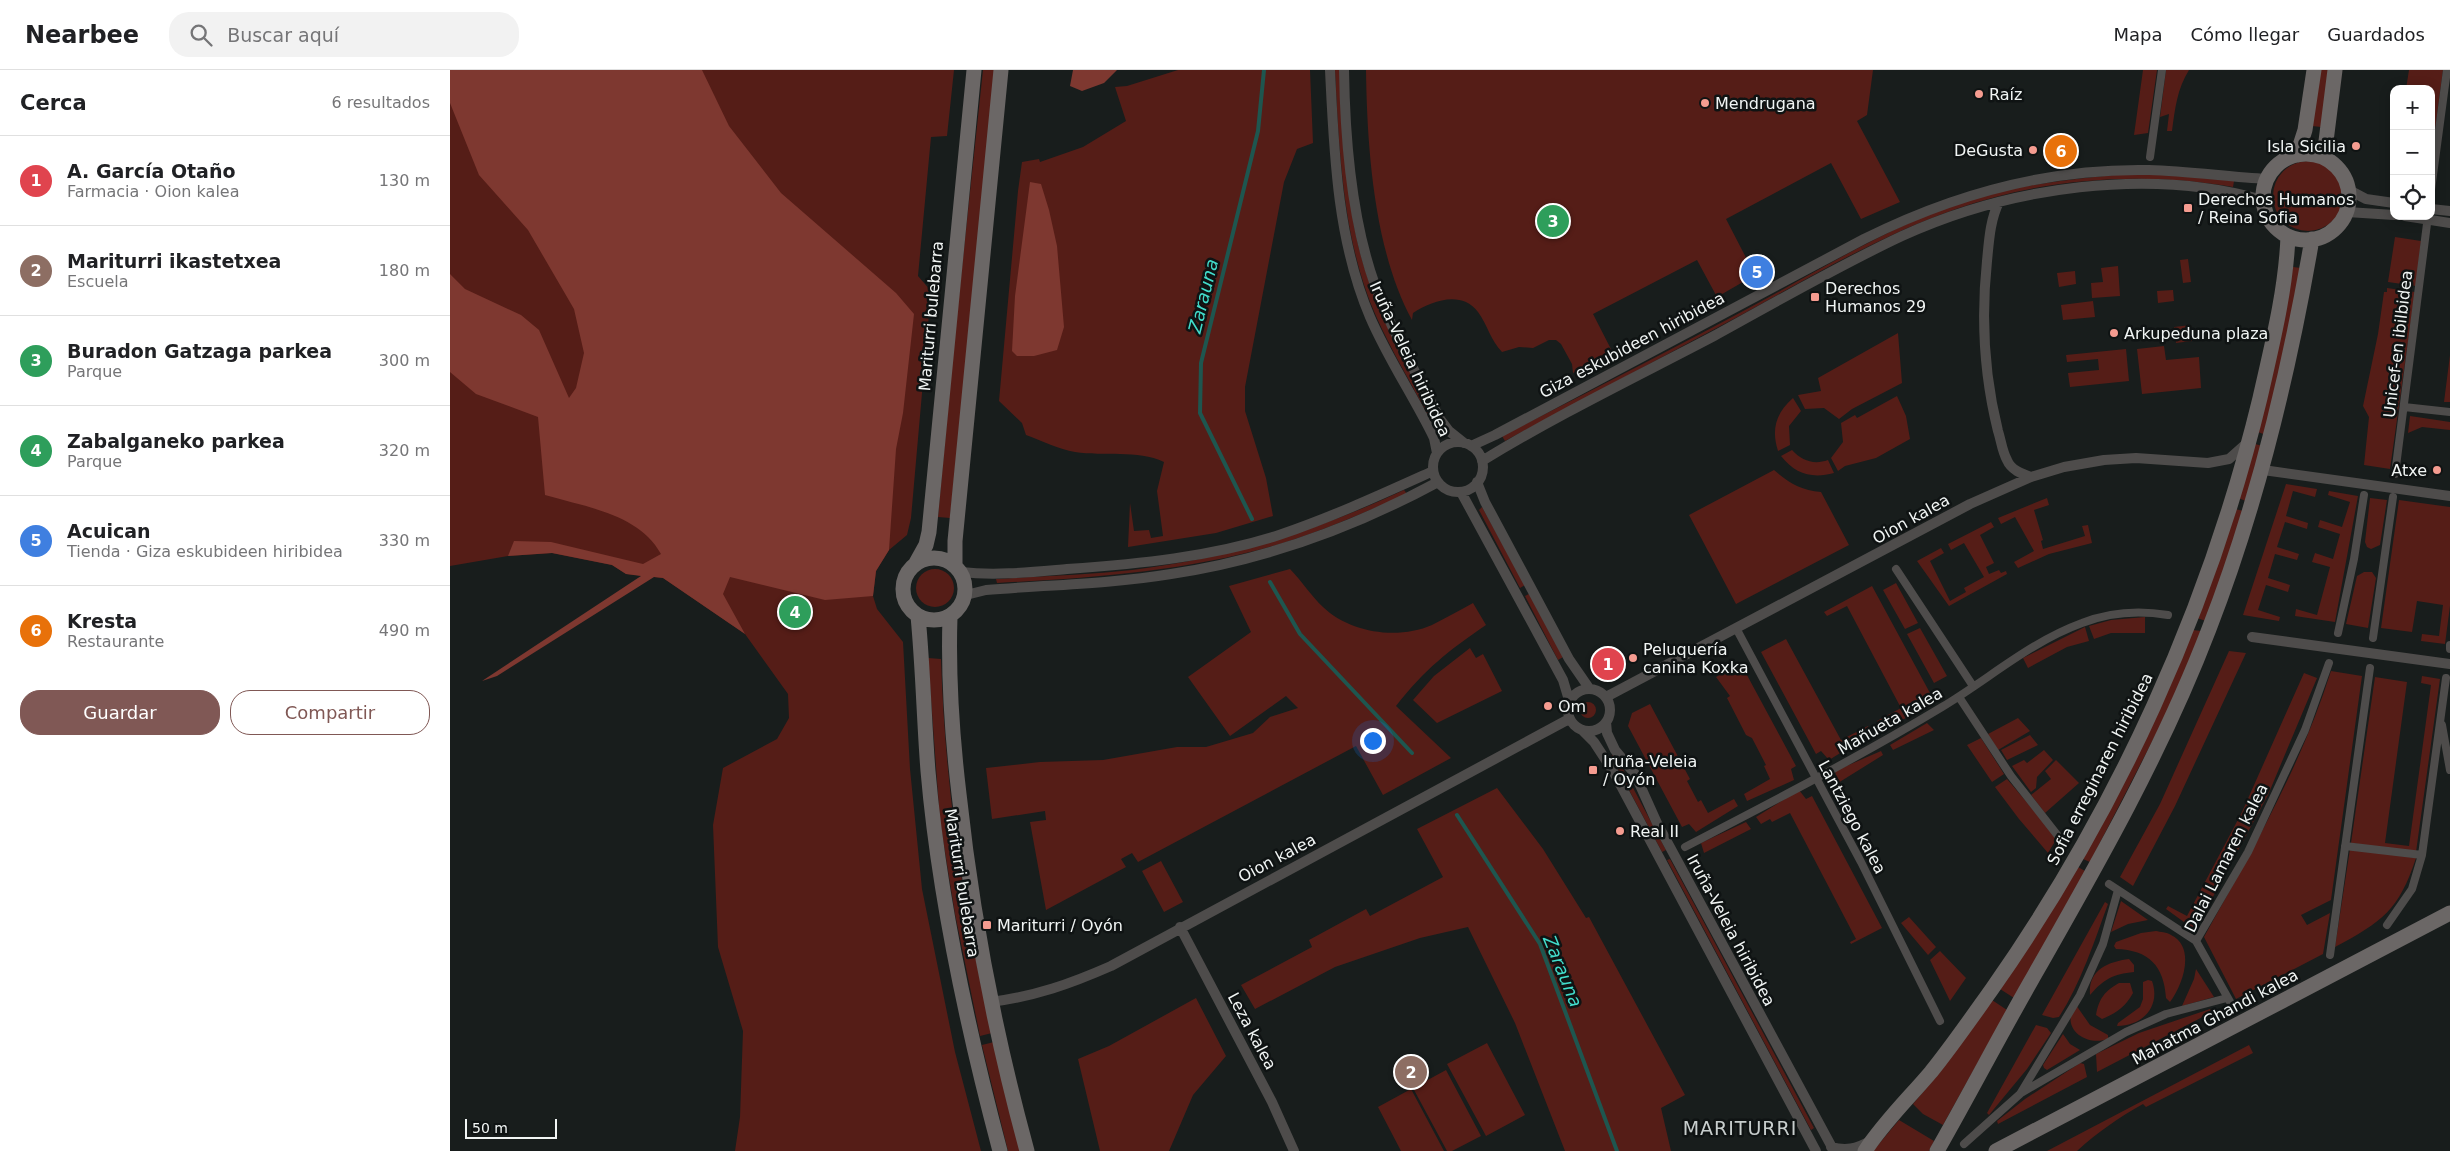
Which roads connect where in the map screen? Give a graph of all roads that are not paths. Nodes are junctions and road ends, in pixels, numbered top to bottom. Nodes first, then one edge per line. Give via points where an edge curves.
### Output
1 (974, 70) edge
2 (1001, 70) edge
3 (1330, 70) edge
4 (1344, 70) edge
5 (2162, 70) edge
6 (2314, 70) edge
7 (2335, 70) edge
8 (2448, 70) edge
9 (2297, 155) junction
10 (2150, 157) dead end
11 (2324, 158) junction
12 (2433, 175) edge
13 (2267, 179) junction
14 (2349, 190) junction
15 (2263, 200) junction
16 (1999, 202) junction
17 (2390, 202) edge
18 (2435, 209) edge
19 (2450, 211) edge
20 (2347, 212) junction
21 (2390, 215) edge
22 (2428, 220) edge
23 (2435, 220) edge
24 (2450, 223) edge
25 (2288, 236) junction
26 (2312, 240) junction
27 (2404, 407) junction
28 (2450, 412) edge
29 (2249, 440) junction
30 (1467, 444) junction
31 (1437, 453) junction
32 (1482, 460) junction
33 (2263, 470) junction
34 (1433, 471) junction
35 (2395, 474) dead end
36 (2031, 477) junction
37 (1438, 482) junction
38 (1477, 482) junction
39 (1461, 492) junction
40 (2364, 494) dead end
41 (2450, 496) edge
42 (2392, 497) dead end
43 (916, 563) junction
44 (958, 569) junction
45 (1896, 569) dead end
46 (966, 595) junction
47 (2168, 614) dead end
48 (918, 616) junction
49 (950, 617) junction
50 (1736, 628) junction
51 (2338, 633) dead end
52 (2252, 637) dead end
53 (2373, 638) dead end
54 (2450, 645) edge
55 (2450, 649) edge
56 (2329, 663) dead end
57 (2450, 664) edge
58 (2370, 668) dead end
59 (2446, 678) dead end
60 (1973, 686) junction
61 (1589, 688) junction
62 (1959, 696) junction
63 (1606, 697) junction
64 (1569, 700) junction
65 (2441, 716) junction
66 (1569, 719) junction
67 (1606, 722) junction
68 (1582, 730) junction
69 (2450, 770) edge
70 (1816, 779) junction
71 (2062, 841) dead end
72 (2345, 846) junction
73 (1685, 847) dead end
74 (2422, 855) junction
75 (2109, 884) dead end
76 (2118, 890) junction
77 (2450, 914) edge
78 (2387, 925) dead end
79 (1180, 927) junction
80 (2196, 941) junction
81 (2330, 955) dead end
82 (2227, 998) junction
83 (991, 1002) junction
84 (2233, 1007) dead end
85 (1940, 1021) dead end
86 (2020, 1094) junction
87 (1964, 1144) dead end
88 (1869, 1145) edge
89 (1832, 1149) edge
90 (1000, 1151) edge
91 (1027, 1151) edge
92 (1294, 1151) edge
93 (1816, 1151) edge
94 (1937, 1151) edge
95 (1996, 1151) edge

1 - 43 main road, Mariturri bulebarra via 929,532
2 - 44 main road via 955,541
3 - 31 street, Iruña-Veleia hiribidea via 1339,187 1357,280 1370,317 1434,438
4 - 30 street, Iruña-Veleia hiribidea via 1353,186 1374,283 1396,335 1440,419 1448,431
5 - 10 street
6 - 9 main road via 2305,130
7 - 11 main road
8 - 12 street
9 - 11 main road
9 - 13 main road via 2274,168
11 - 14 main road via 2340,170
13 - 15 main road
13 - 30 street, Giza eskubideen hiribidea via 2189,172 2102,171 2020,182 1959,198 1864,239 1496,435
14 - 17 street via 2366,199
14 - 20 main road
15 - 16 street, Giza eskubideen hiribidea via 2220,190 2146,184 2057,191
15 - 25 main road via 2271,221
16 - 32 street, Giza eskubideen hiribidea via 1933,224 1878,248
16 - 36 street via 1989,240 1983,295 1987,374 2007,462 2018,472
18 - 19 street
20 - 21 street
20 - 26 main road via 2333,231
22 - 27 street, Unicef-en ibilbidea
23 - 24 street
25 - 26 main road
25 - 29 main road, Sofia erreginaren hiribidea via 2275,328
26 - 33 main road via 2289,363
27 - 28 street
27 - 35 street, Unicef-en ibilbidea
29 - 36 street, Oion kalea via 2229,459 2208,463 2172,459 2104,460
29 - 88 main road, Sofia erreginaren hiribidea via 2226,518 2189,622 2142,732 2097,819 2067,873 1992,990 1933,1069
30 - 31 street via 1449,444
30 - 32 street
31 - 34 street
32 - 38 street
33 - 41 street
33 - 94 main road via 2209,629 2159,745
34 - 37 street
34 - 44 street via 1359,505 1278,535 1174,559 984,575
36 - 50 street, Oion kalea via 1970,504
37 - 39 street via 1444,488
37 - 46 street via 1331,532 1235,561 1171,574 986,590
38 - 39 street
38 - 61 street via 1569,658
39 - 64 street via 1563,680
40 - 51 street
42 - 53 street
43 - 44 main road via 929,558 943,559
43 - 48 main road via 904,580 903,590 907,605
44 - 46 main road via 966,583
45 - 60 street
46 - 49 main road via 963,604
47 - 60 street, Mañueta kalea via 2129,612 2080,623 2045,640
48 - 49 main road via 928,620
48 - 90 main road, Mariturri bulebarra via 928,772 939,858 964,997
49 - 83 main road, Mariturri bulebarra via 950,688 964,852
50 - 63 street, Oion kalea
50 - 70 street, Lantziego kalea
52 - 57 street
54 - 55 street
56 - 80 street, Dalai Lamaren kalea via 2305,730 2252,843
58 - 72 street
59 - 65 street
60 - 62 street, Mañueta kalea
61 - 63 street
61 - 64 street via 1574,694
62 - 70 street, Mañueta kalea
62 - 71 street via 2011,776
63 - 67 street via 1610,714
64 - 66 street
65 - 69 street
65 - 74 street
66 - 68 street
66 - 79 street, Oion kalea
67 - 68 street via 1591,731
67 - 89 street, Iruña-Veleia hiribidea via 1615,750 1635,774 1656,822
68 - 93 street, Iruña-Veleia hiribidea via 1613,771
70 - 73 street, Mañueta kalea
70 - 85 street, Lantziego kalea
72 - 74 street
72 - 81 street
74 - 78 street via 2412,889
75 - 76 street
76 - 80 street
76 - 86 street via 2103,944 2080,995
77 - 95 main road, Mahatma Ghandi kalea
79 - 83 street, Oion kalea via 1111,966 1069,985
79 - 92 street, Leza kalea via 1272,1102
80 - 82 street, Dalai Lamaren kalea
82 - 84 street, Dalai Lamaren kalea
82 - 86 street via 2166,1014 2133,1029
83 - 91 main road, Mariturri bulebarra
86 - 87 street
88 - 89 street

